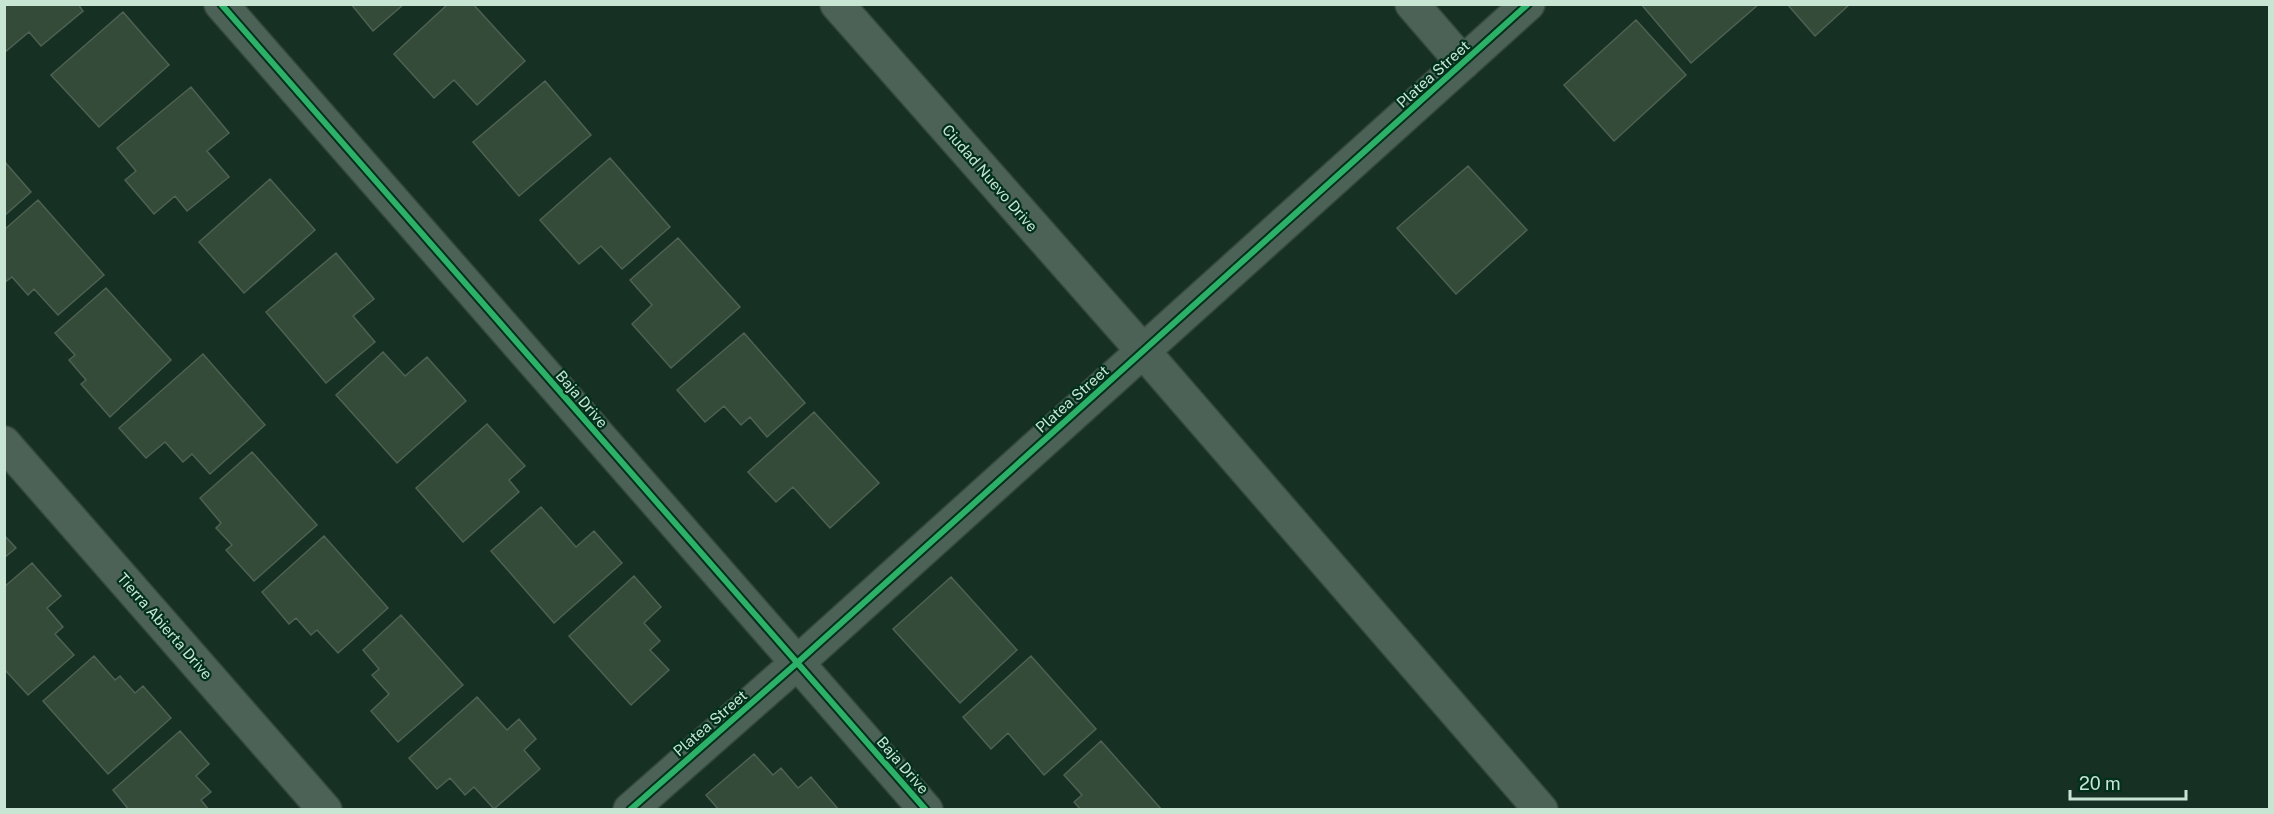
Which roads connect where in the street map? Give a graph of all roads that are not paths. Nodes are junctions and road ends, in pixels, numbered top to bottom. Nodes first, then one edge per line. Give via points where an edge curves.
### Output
1 (221, 4) edge
2 (837, 4) edge
3 (1412, 4) edge
4 (1528, 4) edge
5 (1463, 63) junction
6 (1143, 351) junction
7 (4, 443) edge
8 (797, 663) junction
9 (326, 810) edge
10 (630, 810) edge
11 (926, 810) edge
12 (1541, 810) edge

1 - 8 street, Baja Drive
2 - 6 street, Ciudad Nuevo Drive
3 - 5 street
4 - 5 street, Platea Street
5 - 6 street, Platea Street
6 - 8 street, Platea Street
6 - 12 street, Ciudad Nuevo Drive
7 - 9 street, Tierra Abierta Drive
8 - 10 street, Platea Street
8 - 11 street, Baja Drive

